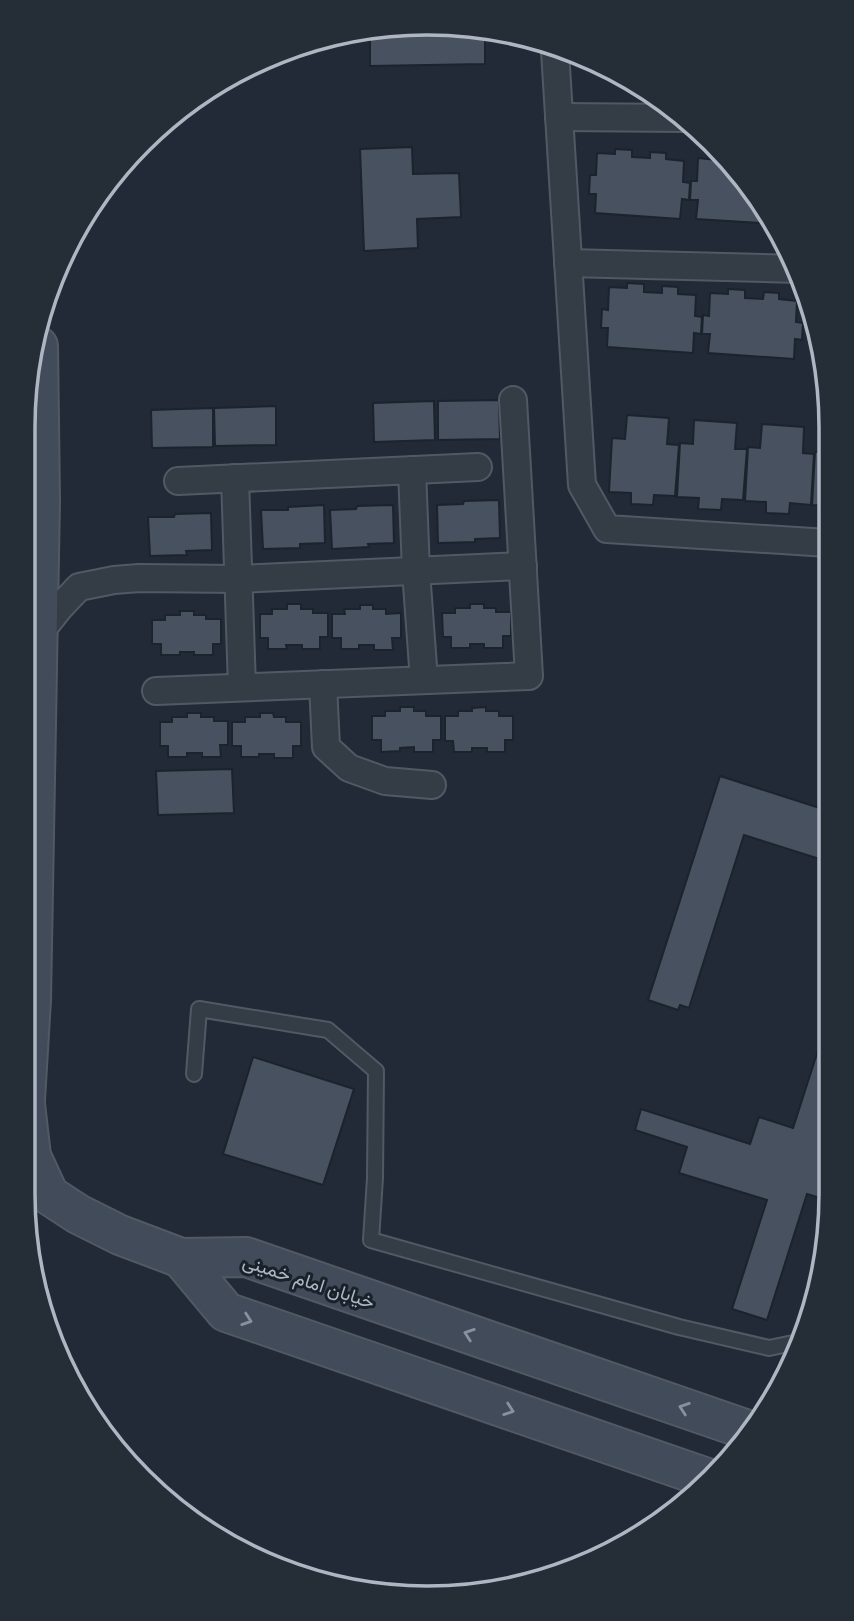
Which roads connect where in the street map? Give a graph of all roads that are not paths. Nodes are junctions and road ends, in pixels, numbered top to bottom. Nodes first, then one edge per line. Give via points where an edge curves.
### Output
1 (555, 57) edge
2 (559, 117) junction
3 (668, 118) edge
4 (568, 262) junction
5 (785, 269) edge
6 (38, 374) edge
7 (513, 400) dead end
8 (478, 467) dead end
9 (412, 470) junction
10 (235, 478) junction
11 (178, 481) dead end
12 (819, 542) edge
13 (523, 566) junction
14 (416, 571) junction
15 (239, 579) junction
16 (37, 636) junction
17 (424, 680) junction
18 (323, 684) junction
19 (242, 687) junction
20 (156, 691) dead end
21 (35, 757) edge
22 (432, 785) dead end
23 (194, 1074) dead end
24 (35, 1165) edge
25 (181, 1258) junction
26 (789, 1344) edge
27 (742, 1428) edge
28 (699, 1475) edge

1 - 2 street
2 - 3 street
2 - 4 street
4 - 5 street
4 - 12 street via 582,485 607,529
6 - 16 main road
7 - 13 street
8 - 9 street
9 - 10 street
9 - 14 street
10 - 11 street
10 - 15 street
13 - 14 street
13 - 17 street via 529,676
14 - 15 street
14 - 17 street
15 - 16 street via 139,578 79,587
15 - 19 street
16 - 21 main road
17 - 18 street
18 - 19 street
18 - 22 street via 326,747 349,768 373,777
19 - 20 street
23 - 26 lane via 200,1009 328,1030 376,1071 371,1240 705,1333 769,1348
24 - 25 main road via 49,1195 78,1214
27 -> 25 main road, خیابان امام خمینی via 246,1257
25 -> 28 main road via 226,1312

